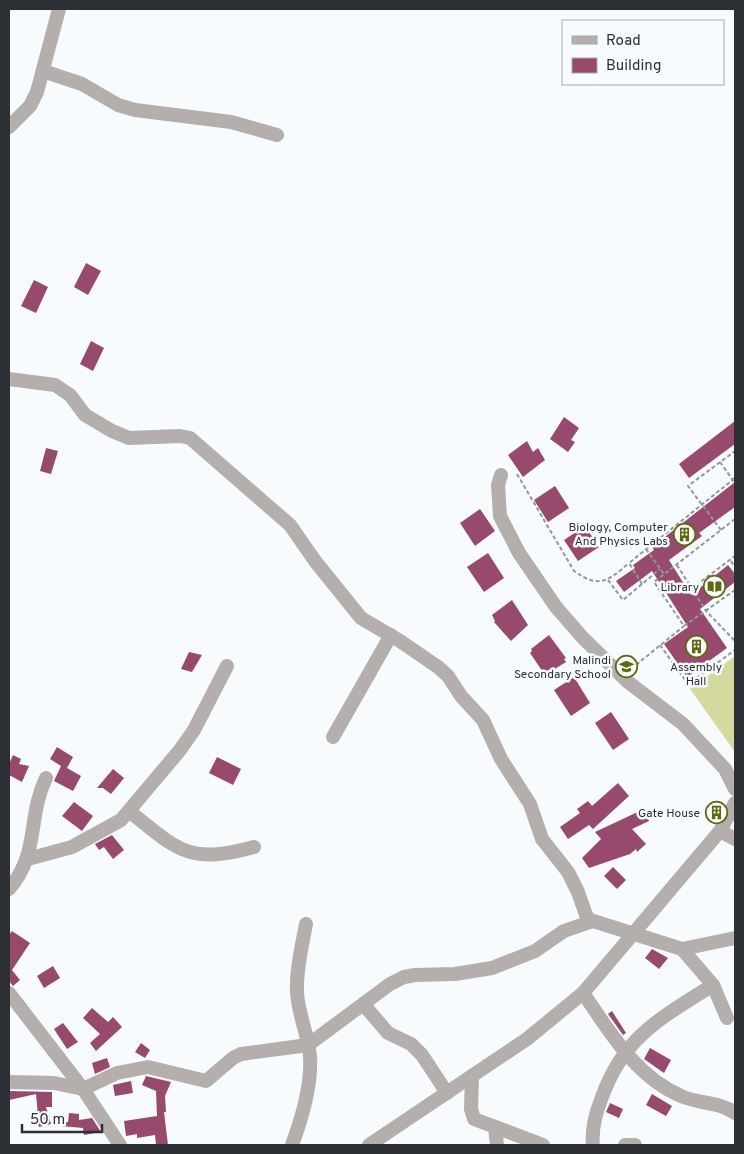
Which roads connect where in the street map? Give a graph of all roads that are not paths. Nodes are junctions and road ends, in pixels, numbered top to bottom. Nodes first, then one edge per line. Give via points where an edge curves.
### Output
1 (59, 9) edge
2 (43, 71) junction
3 (9, 127) edge
4 (277, 135) dead end
5 (9, 379) edge
6 (501, 475) dead end
7 (391, 635) junction
8 (228, 666) dead end
9 (333, 737) dead end
10 (46, 778) dead end
11 (735, 789) edge
12 (735, 803) edge
13 (129, 811) junction
14 (720, 831) junction
15 (735, 839) edge
16 (254, 847) dead end
17 (28, 859) junction
18 (9, 889) edge
19 (593, 921) junction
20 (306, 924) dead end
21 (633, 933) junction
22 (735, 938) edge
23 (682, 949) junction
24 (713, 986) junction
25 (9, 993) edge
26 (583, 993) junction
27 (364, 1005) junction
28 (727, 1018) dead end
29 (308, 1045) junction
30 (624, 1052) junction
31 (472, 1076) junction
32 (9, 1082) edge
33 (83, 1089) junction
34 (447, 1093) junction
35 (735, 1113) edge
36 (495, 1128) junction
37 (120, 1145) edge
38 (292, 1145) edge
39 (369, 1145) edge
40 (497, 1145) edge
41 (543, 1145) edge
42 (593, 1145) edge
43 (625, 1145) edge
44 (635, 1145) edge

1 - 2 street
2 - 3 street via 30,106
2 - 4 street via 82,84 118,105 135,110 231,122
5 - 7 street via 55,385 70,395 85,415 129,438 190,438 290,525 355,612
6 - 11 street via 498,485 500,516 519,553 556,607 621,676 683,724 726,769
7 - 9 street
7 - 19 street via 448,676 461,696 481,716 501,759 530,804 542,839 568,872 586,915
8 - 13 street via 188,740
10 - 17 street via 38,795
12 - 14 street
13 - 16 street via 179,850 207,855
13 - 17 street via 110,827 72,847
14 - 15 street
14 - 21 street
17 - 18 street
19 - 21 street
19 - 27 street via 564,931 535,951 492,968 404,977
20 - 29 street via 297,991 299,1014
21 - 23 street
21 - 26 street
22 - 23 street
23 - 24 street
24 - 28 street
24 - 30 street via 641,1034
25 - 33 street
26 - 30 street
26 - 31 street via 527,1039
27 - 29 street
27 - 34 street via 388,1033 414,1047 428,1062
29 - 33 street via 241,1054 206,1081 143,1067 117,1073
29 - 38 street via 306,1100
30 - 35 street via 646,1076 680,1096 710,1102
30 - 42 street via 598,1105
31 - 34 street
31 - 36 street via 472,1116
32 - 33 street via 54,1083
33 - 37 street
34 - 39 street
36 - 40 street
36 - 41 street
43 - 44 street

